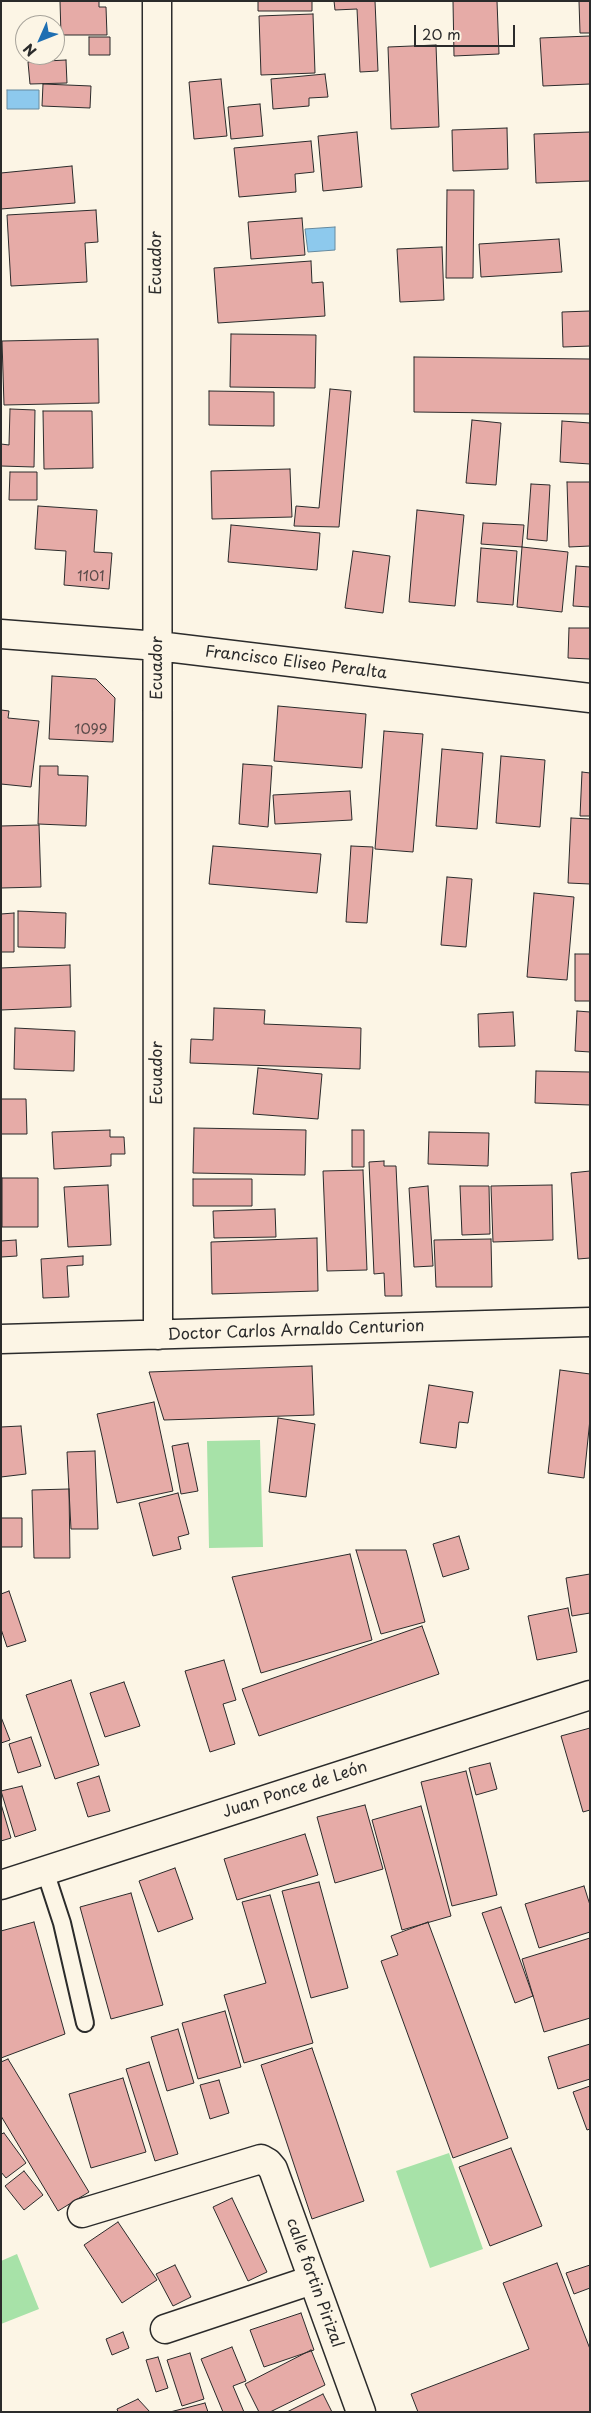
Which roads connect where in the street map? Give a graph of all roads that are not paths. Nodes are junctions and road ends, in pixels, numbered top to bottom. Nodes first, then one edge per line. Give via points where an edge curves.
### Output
1 (157, 1) edge
2 (1, 634) edge
3 (158, 646) junction
4 (590, 698) edge
5 (590, 1322) edge
6 (158, 1335) junction
7 (1, 1339) edge
8 (590, 1695) edge
9 (45, 1871) junction
10 (1, 1885) edge
11 (85, 2023) dead end
12 (82, 2213) dead end
13 (312, 2280) junction
14 (165, 2329) dead end
15 (361, 2412) edge

1 - 3 street, Ecuador
2 - 3 street, Francisco Eliseo Peralta
3 - 4 street, Francisco Eliseo Peralta
3 - 6 street, Ecuador
5 - 6 street, Doctor Carlos Arnaldo Centurion
6 - 7 street, Doctor Carlos Arnaldo Centurion
8 - 9 street, Juan Ponce de León
9 - 10 street, Juan Ponce de León
9 - 11 lane via 62,1923
12 - 13 street, calle fortin Pirizal via 261,2159 274,2169
13 - 14 street
13 - 15 street, calle fortin Pirizal

